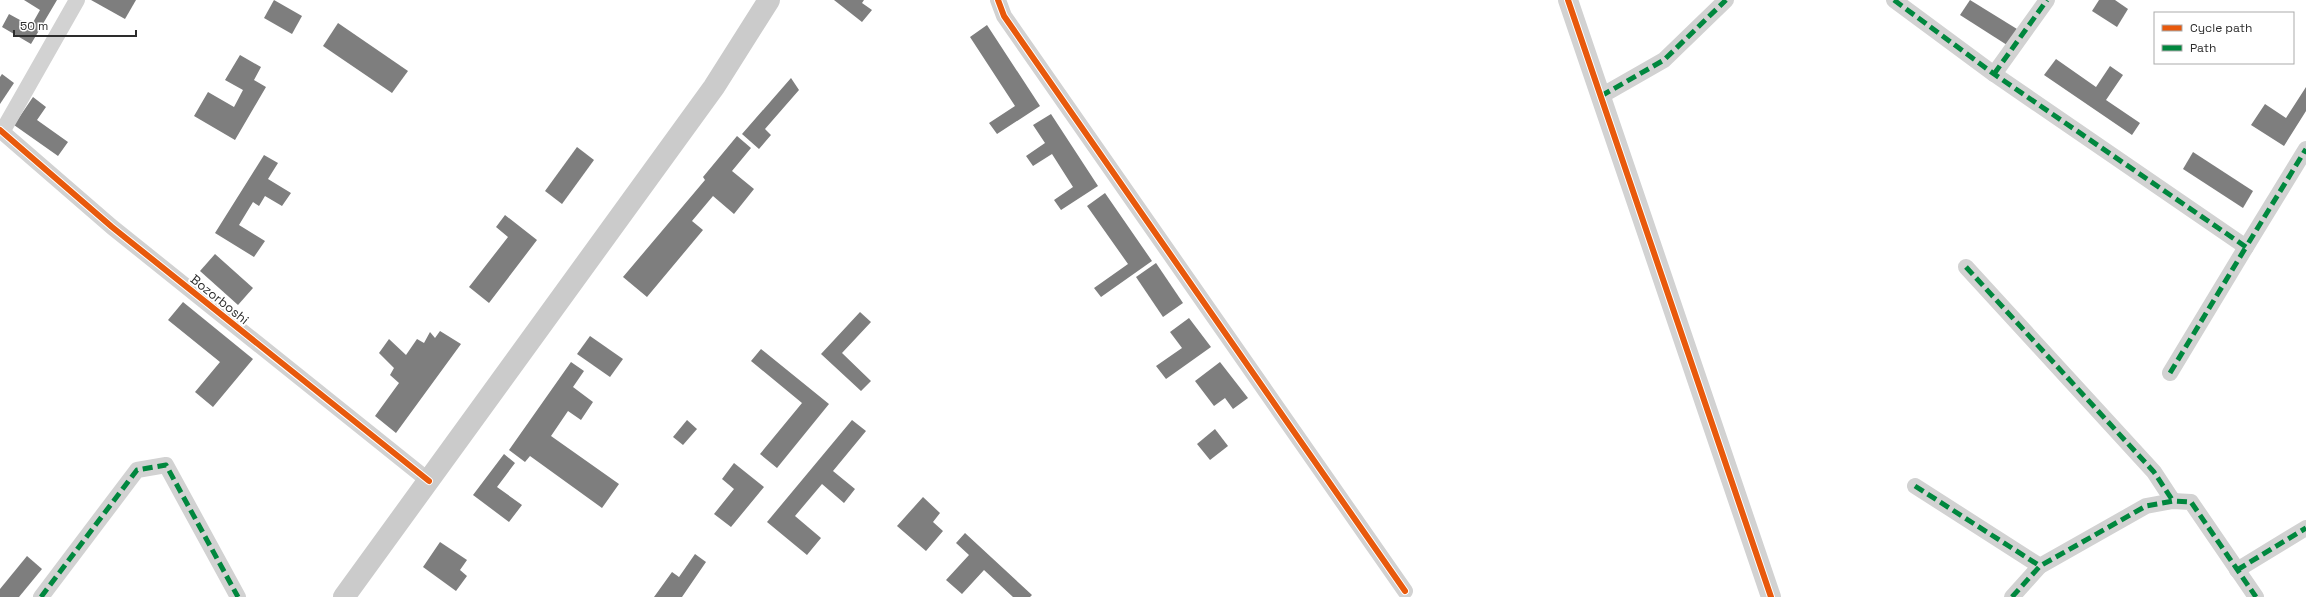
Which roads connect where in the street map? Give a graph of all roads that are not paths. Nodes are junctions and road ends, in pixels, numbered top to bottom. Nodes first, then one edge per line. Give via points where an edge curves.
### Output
1 (77, 0) edge
2 (769, 0) edge
3 (998, 0) edge
4 (1568, 0) edge
5 (1726, 0) edge
6 (1894, 0) edge
7 (2047, 0) edge
8 (1994, 74) junction
9 (1601, 96) junction
10 (1, 131) edge
11 (2306, 149) edge
12 (2246, 247) junction
13 (1966, 267) dead end
14 (2170, 372) dead end
15 (429, 480) junction
16 (1915, 486) dead end
17 (2172, 501) junction
18 (2306, 528) edge
19 (2040, 566) junction
20 (2237, 570) junction
21 (1405, 591) dead end
22 (41, 597) edge
23 (238, 597) edge
24 (344, 597) edge
25 (1771, 597) edge
26 (2012, 597) edge
27 (2256, 597) edge

1 - 10 street
2 - 15 main road via 714,86
3 - 21 street via 1004,16
4 - 9 street
5 - 9 street via 1664,60
6 - 8 street
7 - 8 street
8 - 12 street
9 - 25 street
10 - 15 street, Bozorboshi via 112,227
11 - 12 street
12 - 14 street
13 - 17 street via 2154,472
15 - 24 main road
16 - 19 street
17 - 19 street via 2146,506
17 - 20 street via 2191,502
18 - 20 street
19 - 26 street
20 - 27 street
22 - 23 street via 137,470 166,465

